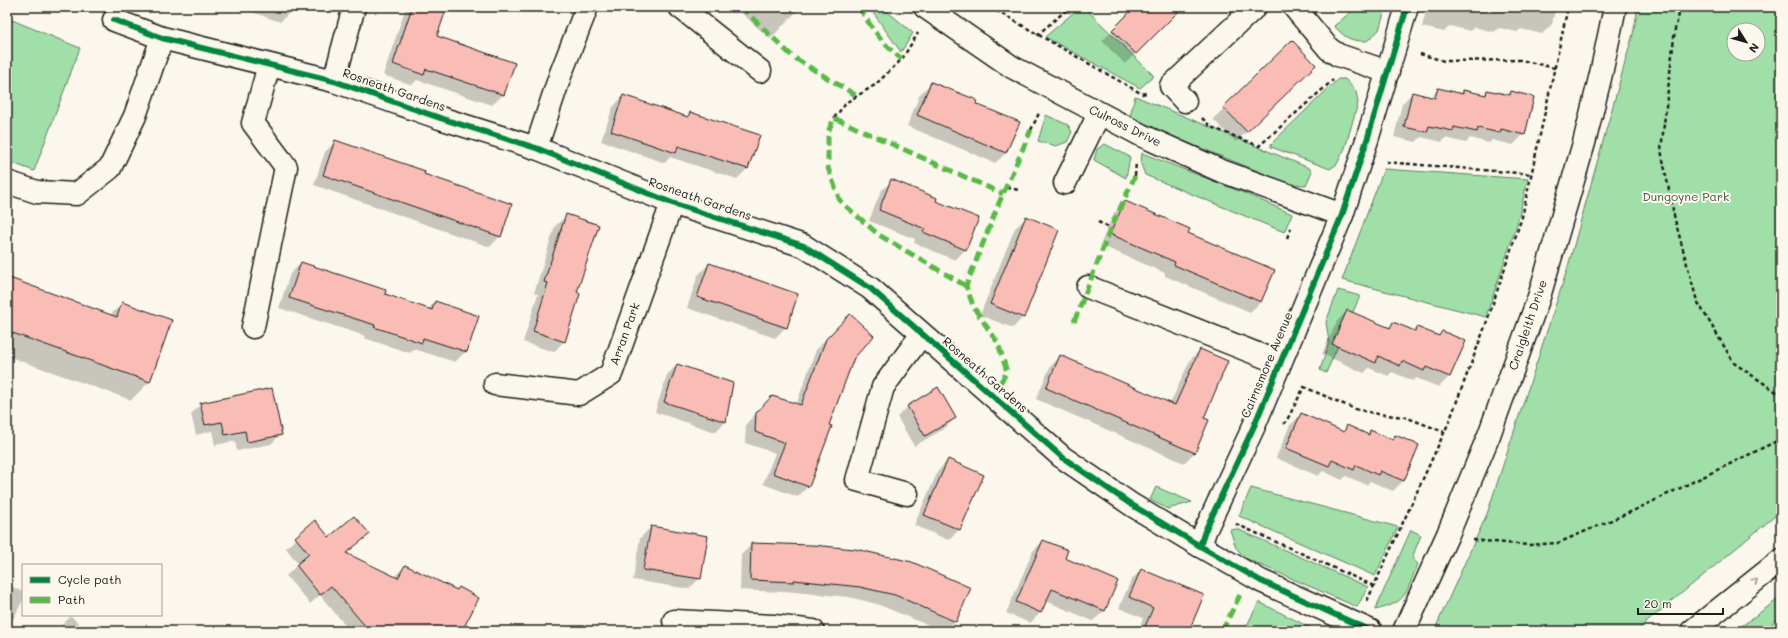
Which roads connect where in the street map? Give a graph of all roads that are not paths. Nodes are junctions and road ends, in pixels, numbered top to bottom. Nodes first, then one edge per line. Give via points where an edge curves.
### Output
1 (354, 7) edge
2 (587, 7) edge
3 (680, 7) edge
4 (1255, 7) edge
5 (1294, 7) edge
6 (1407, 7) edge
7 (1615, 7) edge
8 (923, 17) edge
9 (114, 20) dead end
10 (162, 38) junction
11 (269, 65) junction
12 (760, 71) dead end
13 (1388, 72) junction
14 (334, 81) junction
15 (1178, 93) road end
16 (1099, 114) junction
17 (536, 148) junction
18 (7, 182) edge
19 (1065, 183) dead end
20 (672, 203) junction
21 (1342, 215) junction
22 (1088, 287) dead end
23 (253, 327) dead end
24 (922, 334) junction
25 (1280, 363) junction
26 (495, 384) dead end
27 (907, 494) dead end
28 (1200, 546) junction
29 (1781, 560) edge
30 (674, 621) dead end
31 (813, 631) edge
32 (1372, 631) edge
33 (1404, 631) edge
34 (1692, 631) edge

1 - 14 main road
2 - 17 main road via 561,73
3 - 12 main road
4 - 15 main road
5 - 13 main road via 1329,49 1338,55
6 - 13 main road, Cairnsmore Avenue
7 - 33 main road, Craigleith Drive via 1602,74 1584,143 1539,297 1489,435
8 - 16 main road, Culross Drive
9 - 10 main road, Rosneath Gardens
10 - 11 main road, Rosneath Gardens
10 - 18 main road via 135,116 110,168 77,194 37,192
11 - 14 main road, Rosneath Gardens
11 - 23 main road via 252,123 286,167
13 - 21 main road, Cairnsmore Avenue
14 - 17 main road, Rosneath Gardens
16 - 19 main road
16 - 21 main road, Culross Drive via 1219,170
17 - 20 main road, Rosneath Gardens
20 - 24 main road, Rosneath Gardens via 804,246 870,288
20 - 26 main road, Arran Park via 611,374 579,394
21 - 25 main road, Cairnsmore Avenue
22 - 25 main road
24 - 27 main road via 883,387 857,480
24 - 28 main road, Rosneath Gardens via 1062,457
25 - 28 main road, Cairnsmore Avenue
28 - 32 main road via 1261,581
34 -> 29 main road
30 - 31 main road via 774,626

